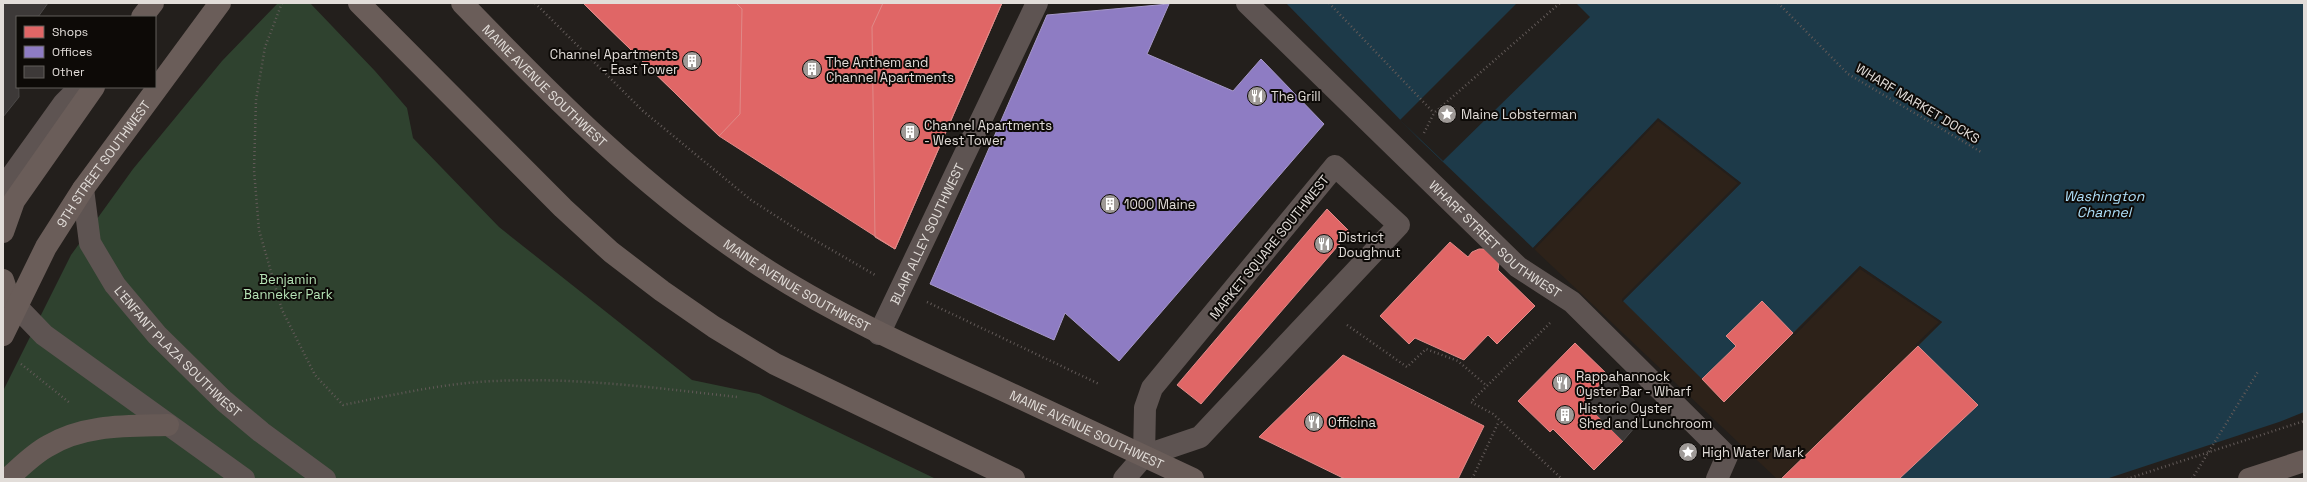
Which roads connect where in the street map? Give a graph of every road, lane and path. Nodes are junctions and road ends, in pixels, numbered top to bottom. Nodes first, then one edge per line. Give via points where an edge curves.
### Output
1 (153, 3) edge
2 (220, 3) edge
3 (282, 3) edge
4 (360, 3) edge
5 (462, 3) edge
6 (535, 3) edge
7 (1036, 3) edge
8 (1246, 3) edge
9 (1329, 3) edge
10 (1560, 3) edge
11 (1778, 3) edge
12 (143, 16) edge
13 (79, 88) edge
14 (93, 88) edge
15 (1434, 113) junction
16 (1420, 140) dead end
17 (1981, 152) dead end
18 (3, 188) edge
19 (83, 189) junction
20 (3, 232) edge
21 (3, 280) edge
22 (900, 289) junction
23 (1572, 302) junction
24 (16, 306) junction
25 (1322, 308) junction
26 (879, 334) junction
27 (3, 335) edge
28 (20, 364) dead end
29 (2259, 370) dead end
30 (1099, 384) dead end
31 (1487, 386) junction
32 (737, 397) dead end
33 (76, 407) dead end
34 (1499, 421) junction
35 (2304, 421) edge
36 (168, 425) junction
37 (1144, 456) junction
38 (2304, 461) edge
39 (7, 479) edge
40 (244, 479) edge
41 (325, 479) edge
42 (1014, 479) edge
43 (1124, 479) edge
44 (1193, 479) edge
45 (1472, 479) edge
46 (1562, 479) edge
47 (1717, 479) edge
48 (2127, 479) edge
49 (2192, 479) edge
50 (2249, 479) edge

1 - 12 main road
2 - 19 main road, 9TH STREET SOUTHWEST
3 - 32 path via 266,47 256,100 254,170 259,230 282,310 315,375 343,406 416,390 494,381 538,380
4 - 42 main road via 563,208 611,252 662,291 775,364
5 - 26 main road, MAINE AVENUE SOUTHWEST via 641,178 760,266
6 - 22 path via 643,111 751,200 804,234
7 - 22 street, BLAIR ALLEY SOUTHWEST
8 - 23 street, WHARF STREET SOUTHWEST via 1518,267
9 - 15 path
10 - 15 path
11 - 17 path, WHARF MARKET DOCKS via 1848,74
13 - 18 street via 64,103
14 - 20 main road via 14,201
15 - 16 path
19 - 24 main road, 9TH STREET SOUTHWEST via 46,247
19 - 41 street, L'ENFANT PLAZA SOUTHWEST via 90,243 115,285 158,335 224,401
21 - 24 main road
22 - 26 street, BLAIR ALLEY SOUTHWEST
22 - 30 path
23 - 31 path
23 - 47 street, WHARF STREET SOUTHWEST via 1727,456
24 - 27 main road, 9TH STREET SOUTHWEST
24 - 36 street via 44,335
25 - 31 path via 1407,367 1426,349 1458,361
25 - 37 street, MARKET SQUARE SOUTHWEST via 1200,437
25 - 37 street, MARKET SQUARE SOUTHWEST via 1399,226 1335,166 1152,388 1145,408
26 - 37 main road, MAINE AVENUE SOUTHWEST
28 - 33 path
29 - 49 path
31 - 34 path via 1471,402 1493,414
34 - 45 path
34 - 46 path
35 - 48 path, bridge
36 - 39 highway via 104,428 74,434 48,446
36 - 40 street
37 - 43 street
37 - 44 main road, MAINE AVENUE SOUTHWEST
38 - 50 highway

